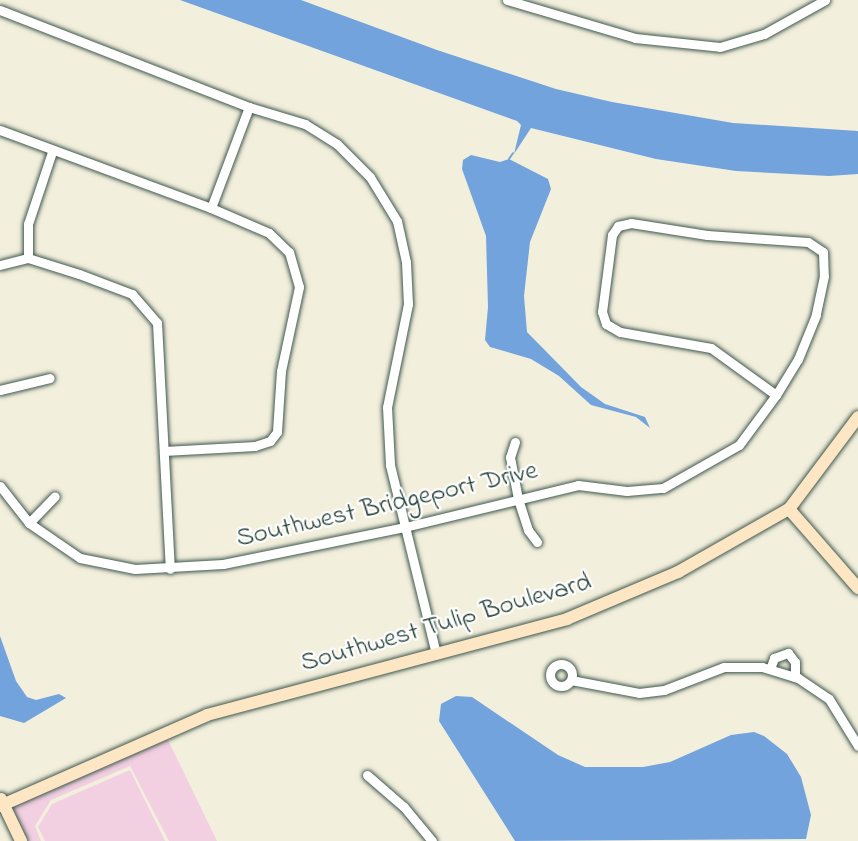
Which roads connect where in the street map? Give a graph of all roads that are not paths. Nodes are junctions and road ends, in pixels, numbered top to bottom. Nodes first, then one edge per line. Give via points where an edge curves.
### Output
1 (507, 0) edge
2 (543, 0) edge
3 (825, 0) edge
4 (0, 10) edge
5 (539, 11) junction
6 (249, 107) junction
7 (0, 130) edge
8 (52, 153) junction
9 (211, 208) junction
10 (28, 258) junction
11 (0, 265) edge
12 (50, 378) dead end
13 (0, 390) edge
14 (776, 395) junction
15 (858, 417) edge
16 (515, 442) dead end
17 (164, 451) junction
18 (0, 486) edge
19 (55, 496) dead end
20 (518, 499) junction
21 (789, 508) junction
22 (29, 523) junction
23 (405, 527) junction
24 (537, 542) dead end
25 (170, 569) junction
26 (858, 588) edge
27 (436, 654) junction
28 (770, 669) junction
29 (795, 677) junction
30 (571, 680) dead end
31 (858, 746) edge
32 (367, 775) dead end
33 (1, 803) edge
34 (21, 841) edge
35 (432, 841) edge

1 - 5 street
2 - 5 street
3 - 5 street via 764,34 720,47 635,38
4 - 6 street
6 - 9 street
6 - 23 street via 305,124 337,144 370,177 397,221 406,262 408,304 387,407 390,465
7 - 8 street
8 - 9 street
8 - 10 street via 28,224
9 - 17 street via 269,233 289,252 299,287 281,371 277,432 270,441 255,446
10 - 11 street
10 - 17 street via 132,294 157,323
12 - 13 street
14 - 14 street, Southwest Bridgeport Drive via 711,348 620,332 606,324 602,312 612,236 618,226 631,223 707,235 808,242 820,249 825,264 816,315 798,359
14 - 20 street, Southwest Bridgeport Drive via 739,445 663,488 627,491 578,485
15 - 21 street, Southwest Tulip Boulevard
16 - 20 street via 510,457
17 - 25 street
18 - 22 street, Southwest Bridgeport Drive
19 - 22 street
20 - 23 street, Southwest Bridgeport Drive
20 - 24 street via 528,530
21 - 26 street
21 - 27 street, Southwest Tulip Boulevard via 678,572 577,615
22 - 25 street, Southwest Bridgeport Drive via 80,558 117,567
23 - 25 street, Southwest Bridgeport Drive via 265,558
23 - 27 street
27 - 33 street, Southwest Tulip Boulevard via 207,715
28 - 29 street
28 - 29 street via 774,658 788,653 795,662
28 - 30 street via 724,667 664,690 639,693
29 - 31 street via 829,699
32 - 35 street via 404,807
33 - 34 street

